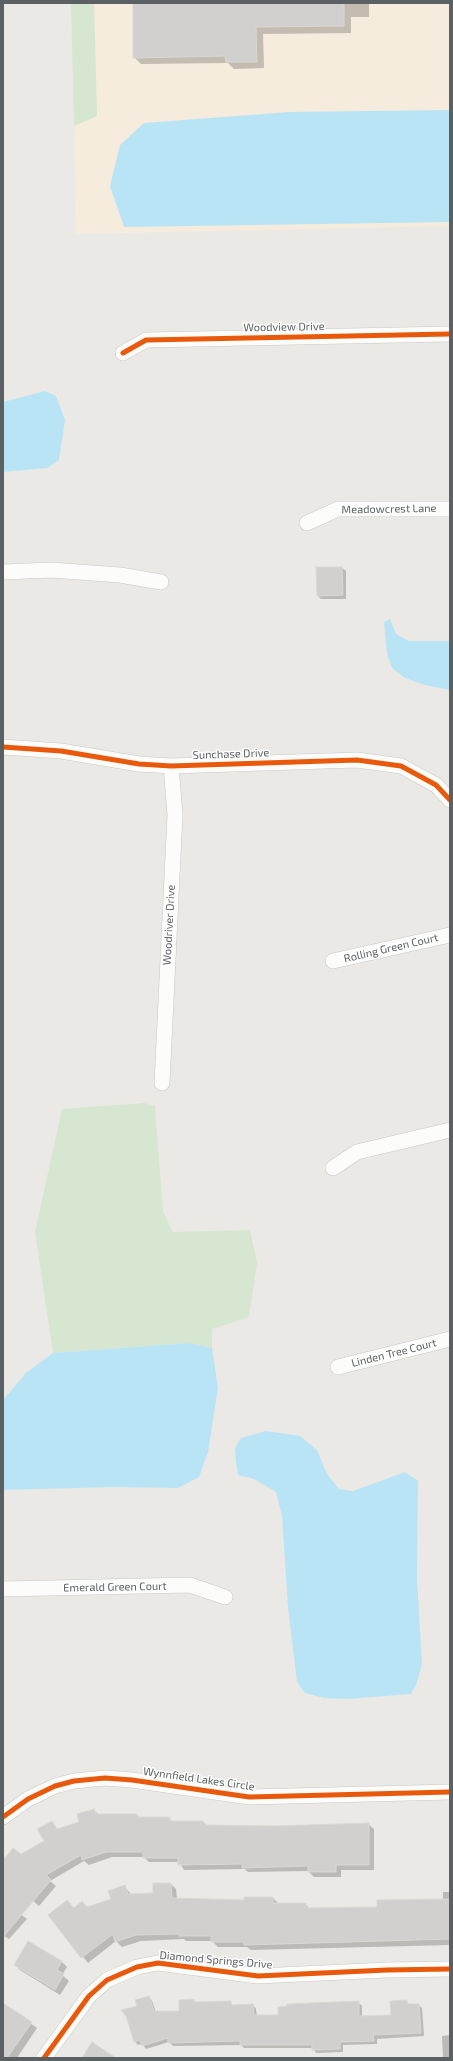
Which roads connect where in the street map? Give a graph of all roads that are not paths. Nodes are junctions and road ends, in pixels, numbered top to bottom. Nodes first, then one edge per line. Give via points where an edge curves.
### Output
1 (450, 334) edge
2 (123, 353) dead end
3 (450, 509) edge
4 (306, 523) dead end
5 (3, 572) edge
6 (161, 582) dead end
7 (3, 747) edge
8 (171, 766) junction
9 (448, 794) edge
10 (450, 935) edge
11 (333, 961) dead end
12 (162, 1083) dead end
13 (450, 1130) edge
14 (333, 1168) dead end
15 (450, 1339) edge
16 (338, 1367) dead end
17 (3, 1590) edge
18 (225, 1597) dead end
19 (450, 1792) edge
20 (3, 1817) edge
21 (450, 1969) edge
22 (44, 2058) edge

1 - 2 street, Woodview Drive via 146,340
3 - 4 street, Meadowcrest Lane via 338,509
5 - 6 street via 51,570 120,575
7 - 8 street, Sunchase Drive via 61,751 139,764
8 - 9 street, Sunchase Drive via 357,760 401,766 436,784
8 - 12 street, Woodriver Drive via 175,815
10 - 11 street, Rolling Green Court
13 - 14 street via 357,1152
15 - 16 street, Linden Tree Court
17 - 18 street, Emerald Green Court via 190,1585
19 - 20 street, Wynnfield Lakes Circle via 249,1797 105,1778 55,1786 28,1799
21 - 22 street, Diamond Springs Drive via 258,1976 158,1963 136,1967 107,1980 93,1991

